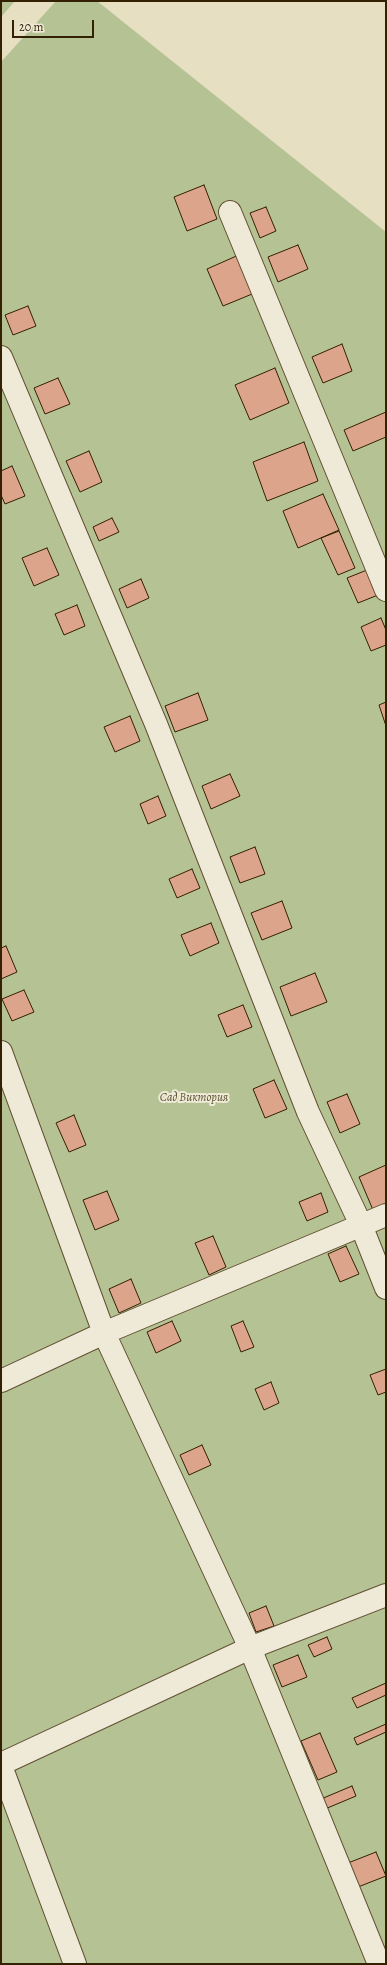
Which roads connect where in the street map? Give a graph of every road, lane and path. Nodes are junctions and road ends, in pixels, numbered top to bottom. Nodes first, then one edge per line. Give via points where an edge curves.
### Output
1 (230, 212) dead end
2 (1, 357) edge
3 (386, 590) edge
4 (1, 1052) edge
5 (386, 1215) edge
6 (361, 1225) junction
7 (386, 1288) edge
8 (104, 1333) junction
9 (1, 1381) edge
10 (386, 1595) edge
11 (250, 1648) junction
12 (1, 1765) edge
13 (75, 1964) edge
14 (379, 1964) edge

1 - 3 lane
2 - 6 lane via 156,724 308,1112
4 - 8 lane
5 - 6 lane
6 - 7 lane
6 - 8 lane
8 - 9 lane
8 - 11 lane
10 - 11 lane
11 - 12 lane
11 - 14 lane
12 - 13 lane

